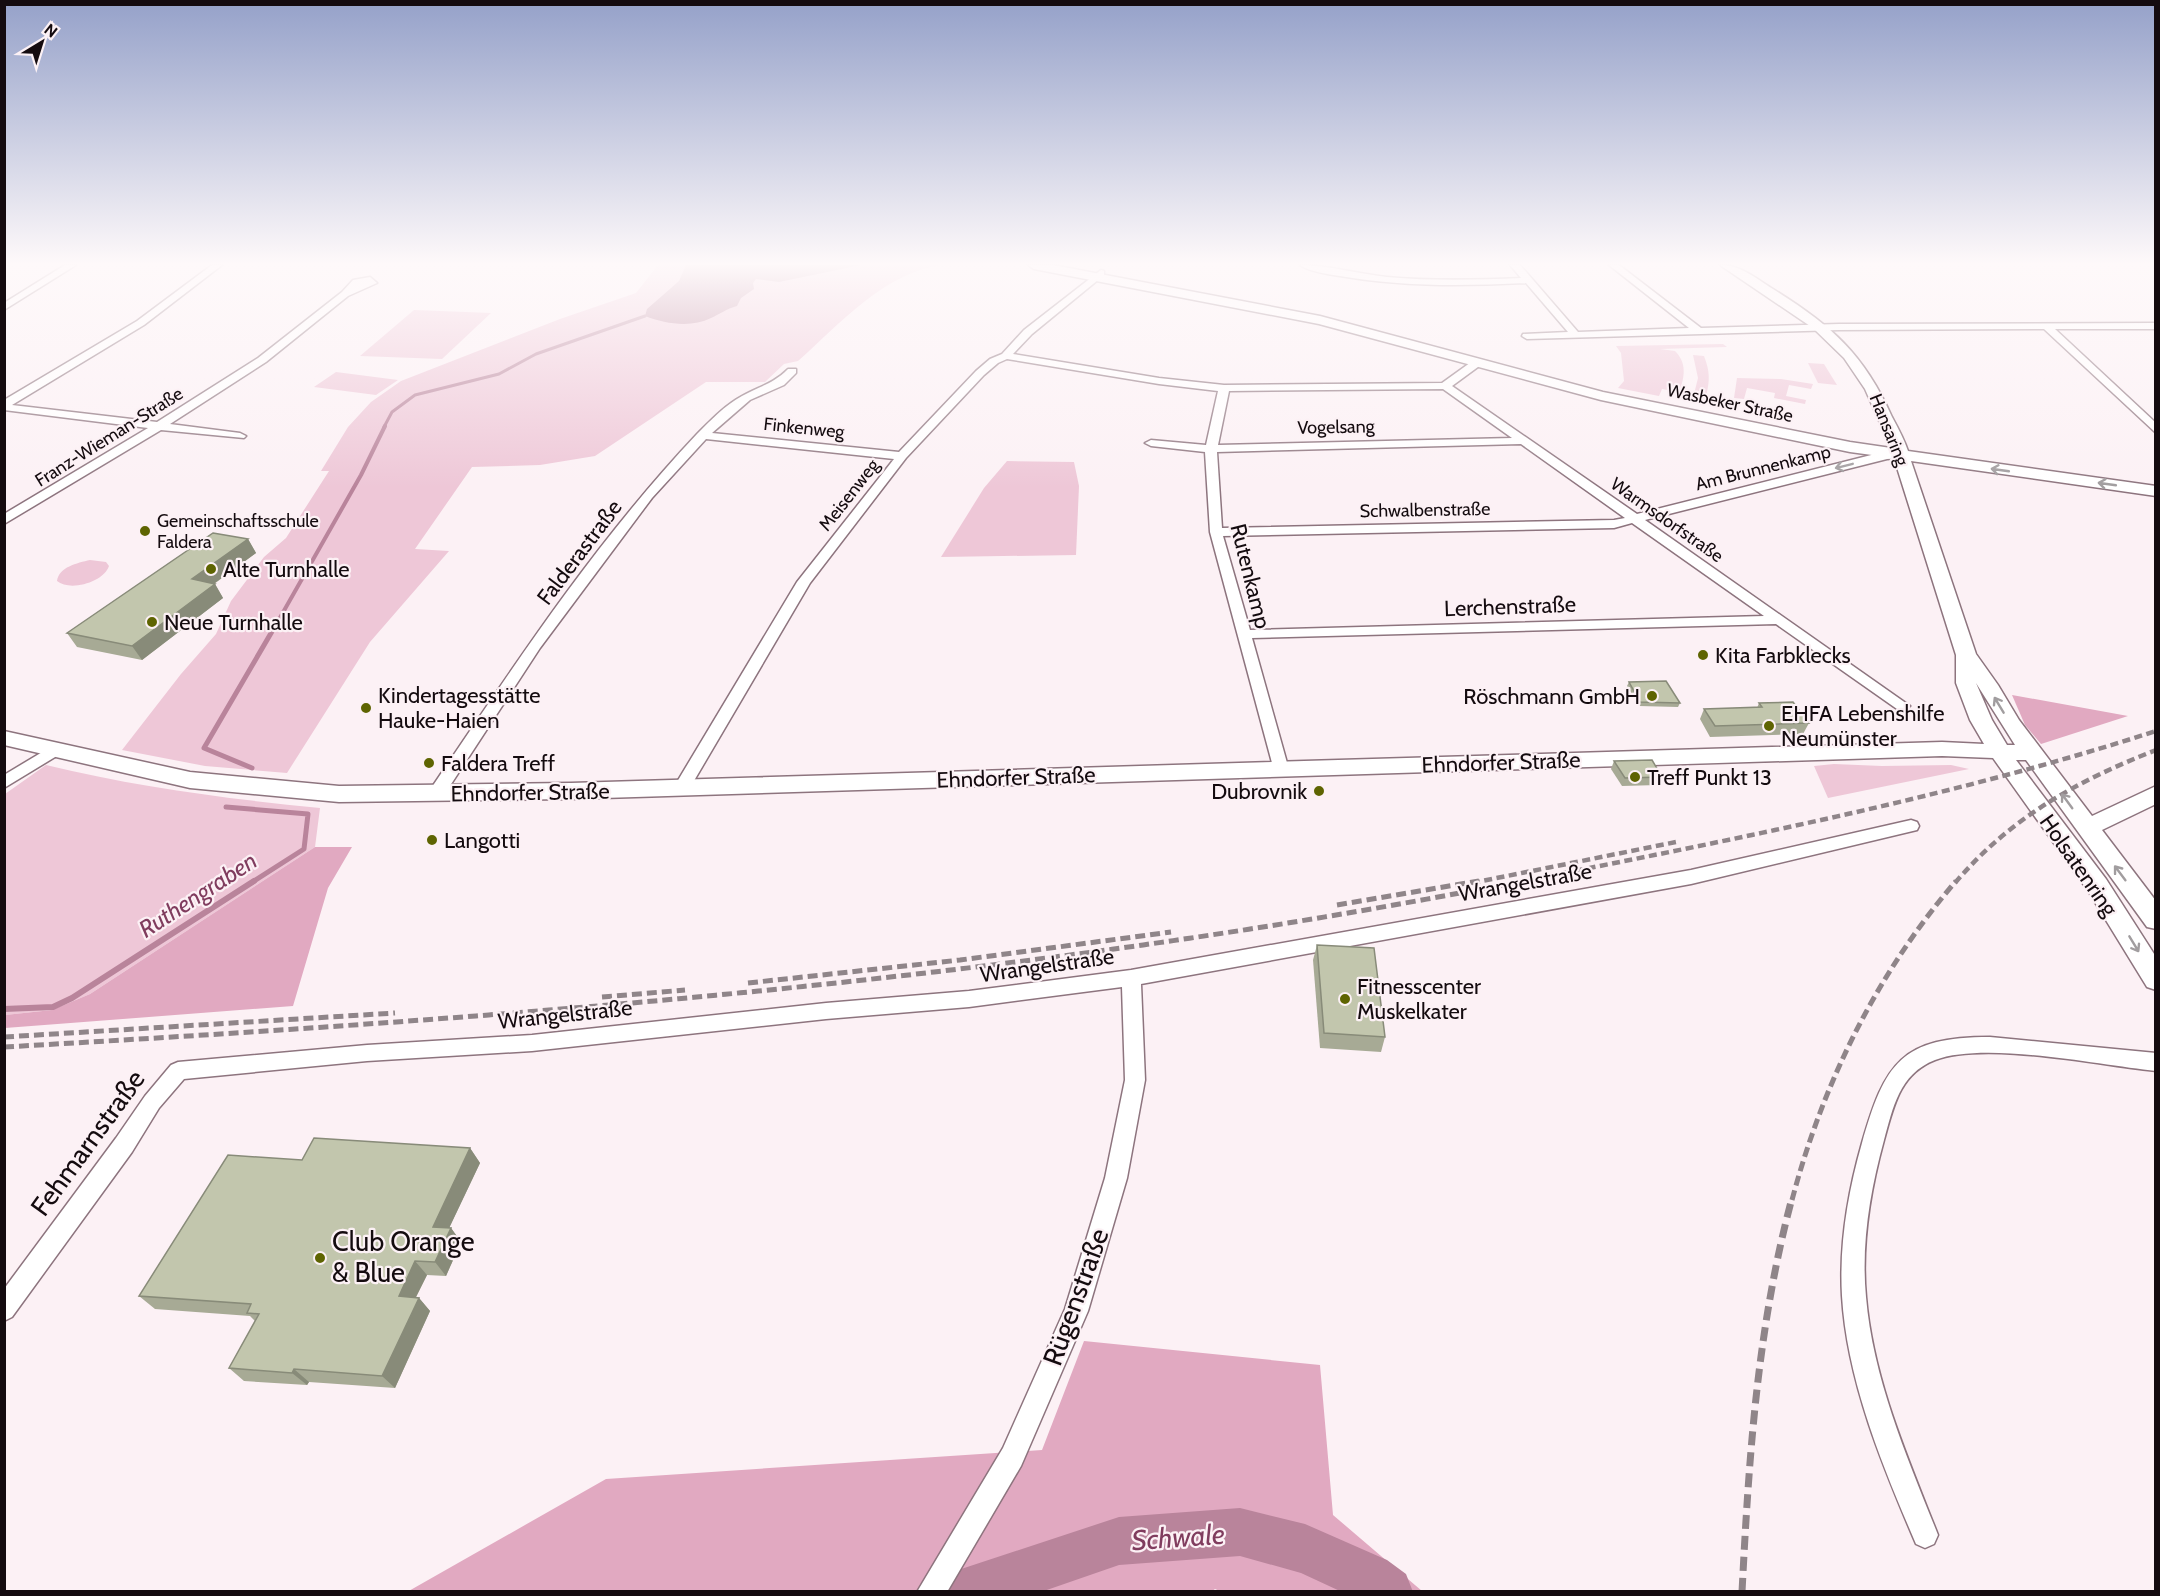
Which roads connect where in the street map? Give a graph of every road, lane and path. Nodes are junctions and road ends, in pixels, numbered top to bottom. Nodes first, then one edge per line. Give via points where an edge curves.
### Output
1 (117, 339) edge
2 (288, 339) edge
3 (1021, 339) edge
4 (1396, 339) edge
5 (1832, 339) edge
6 (2060, 339) edge
7 (1005, 356) junction
8 (1478, 362) junction
9 (792, 371) dead end
10 (1444, 386) junction
11 (1224, 388) junction
12 (4, 406) edge
13 (159, 426) junction
14 (2156, 430) edge
15 (703, 435) junction
16 (240, 436) dead end
17 (1523, 441) junction
18 (1151, 443) dead end
19 (1211, 448) junction
20 (902, 456) junction
21 (1901, 456) junction
22 (2156, 491) edge
23 (1635, 519) junction
24 (4, 520) edge
25 (1216, 532) junction
26 (1777, 620) junction
27 (1244, 634) junction
28 (1966, 655) junction
29 (1902, 706) dead end
30 (4, 738) edge
31 (54, 750) junction
32 (2000, 751) junction
33 (2032, 753) junction
34 (1281, 770) junction
35 (4, 783) edge
36 (682, 787) junction
37 (435, 794) junction
38 (2156, 794) edge
39 (1911, 826) dead end
40 (2085, 826) junction
41 (2156, 920) edge
42 (1131, 978) junction
43 (2156, 980) edge
44 (2156, 1062) edge
45 (178, 1071) joint
46 (4, 1309) edge
47 (1925, 1535) dead end
48 (932, 1592) edge

1 - 12 street
2 - 13 street, Franz-Wieman-Straße
3 - 7 street, Meisenweg
4 - 8 street, Wasbeker Straße
5 - 21 street, Hansaring via 1870,384
6 - 14 street
7 - 11 street
7 - 20 street, Meisenweg via 980,373
8 - 10 street
8 - 21 street, Wasbeker Straße via 1621,400
9 - 15 street, Falderastraße via 780,383 732,408
10 - 11 street
10 - 17 street, Warmsdorfstraße
11 - 19 street, Rutenkamp
12 - 13 street
13 - 16 street
13 - 24 street, Franz-Wieman-Straße
15 - 20 street, Finkenweg
15 - 37 street, Falderastraße via 648,495 534,646
17 - 19 street, Vogelsang
17 - 23 street, Warmsdorfstraße
18 - 19 street, Vogelsang
19 - 25 street, Rutenkamp
20 - 36 street, Meisenweg via 804,582
22 -> 21 street, Wasbeker Straße
21 -> 23 street, Am Brunnenkamp via 1887,455
21 - 28 street, Hansaring
23 - 25 street, Schwalbenstraße via 1614,524
23 - 26 street, Warmsdorfstraße
25 - 27 street, Rutenkamp
26 - 27 street, Lerchenstraße
26 - 29 street, Warmsdorfstraße
27 - 34 street, Rutenkamp
28 - 32 street, Hansaring via 1966,683
33 -> 28 street, Hansaring
30 - 31 street, Ehndorfer Straße
31 - 35 street
31 - 37 street, Ehndorfer Straße via 190,780 257,788 339,794
32 - 33 street, Ehndorfer Straße
32 - 34 street, Ehndorfer Straße via 1823,752
32 -> 43 street, Holsatenring via 2097,885
40 -> 33 street, Holsatenring
34 - 36 street, Ehndorfer Straße
36 - 37 street, Ehndorfer Straße
38 - 40 street
39 - 42 street, Wrangelstraße via 1691,877
41 -> 40 street, Holsatenring
42 - 45 street, Wrangelstraße via 969,999 532,1043 367,1053
42 - 48 street, Rügenstraße via 1135,1080 1116,1178 1076,1311 1012,1457
44 - 47 street via 2020,1047 1965,1046 1923,1056 1904,1069 1888,1088 1867,1161 1856,1231 1852,1265 1854,1305 1878,1406
45 - 46 street, Fehmarnstraße

